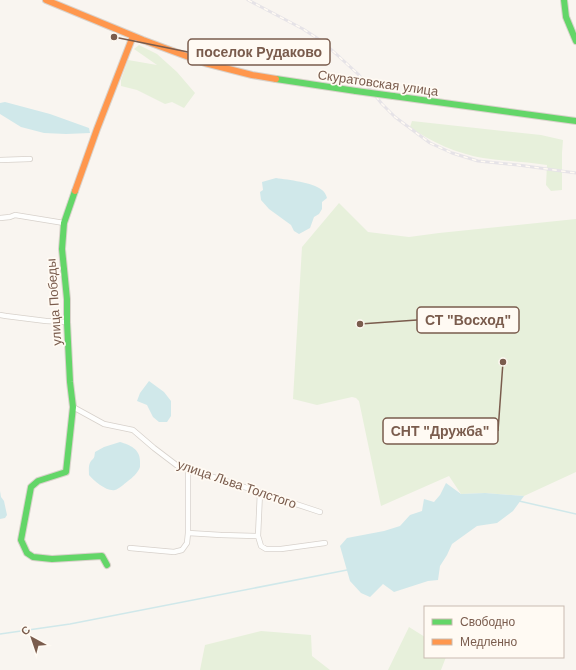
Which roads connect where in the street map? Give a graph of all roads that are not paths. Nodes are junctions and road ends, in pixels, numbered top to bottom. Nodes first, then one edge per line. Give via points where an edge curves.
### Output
1 (46, 0) edge
2 (564, 0) edge
3 (133, 36) junction
4 (576, 41) edge
5 (576, 121) edge
6 (30, 159) dead end
7 (0, 160) edge
8 (0, 218) edge
9 (64, 223) junction
10 (0, 315) edge
11 (67, 322) junction
12 (73, 407) junction
13 (188, 470) junction
14 (260, 492) junction
15 (320, 512) dead end
16 (188, 533) junction
17 (258, 536) junction
18 (325, 543) dead end
19 (130, 548) dead end
20 (107, 565) dead end

1 - 3 street, Скуратовская улица
2 - 4 street via 566,17
3 - 5 street, Скуратовская улица, bridge via 206,63 279,80
3 - 9 street, улица Победы
6 - 7 street
8 - 9 street via 15,215
9 - 11 street, улица Победы via 62,249
10 - 11 street
11 - 12 street, улица Победы
12 - 13 street, улица Льва Толстого via 104,424 133,430 179,467
12 - 20 street, улица Победы via 66,472 38,481 31,487 21,540 27,553 33,557 52,559 102,556
13 - 14 street, улица Льва Толстого
13 - 16 street
14 - 15 street, улица Льва Толстого
14 - 17 street
16 - 17 street
16 - 19 street via 187,543 182,550 174,552
17 - 18 street via 261,546 266,549

